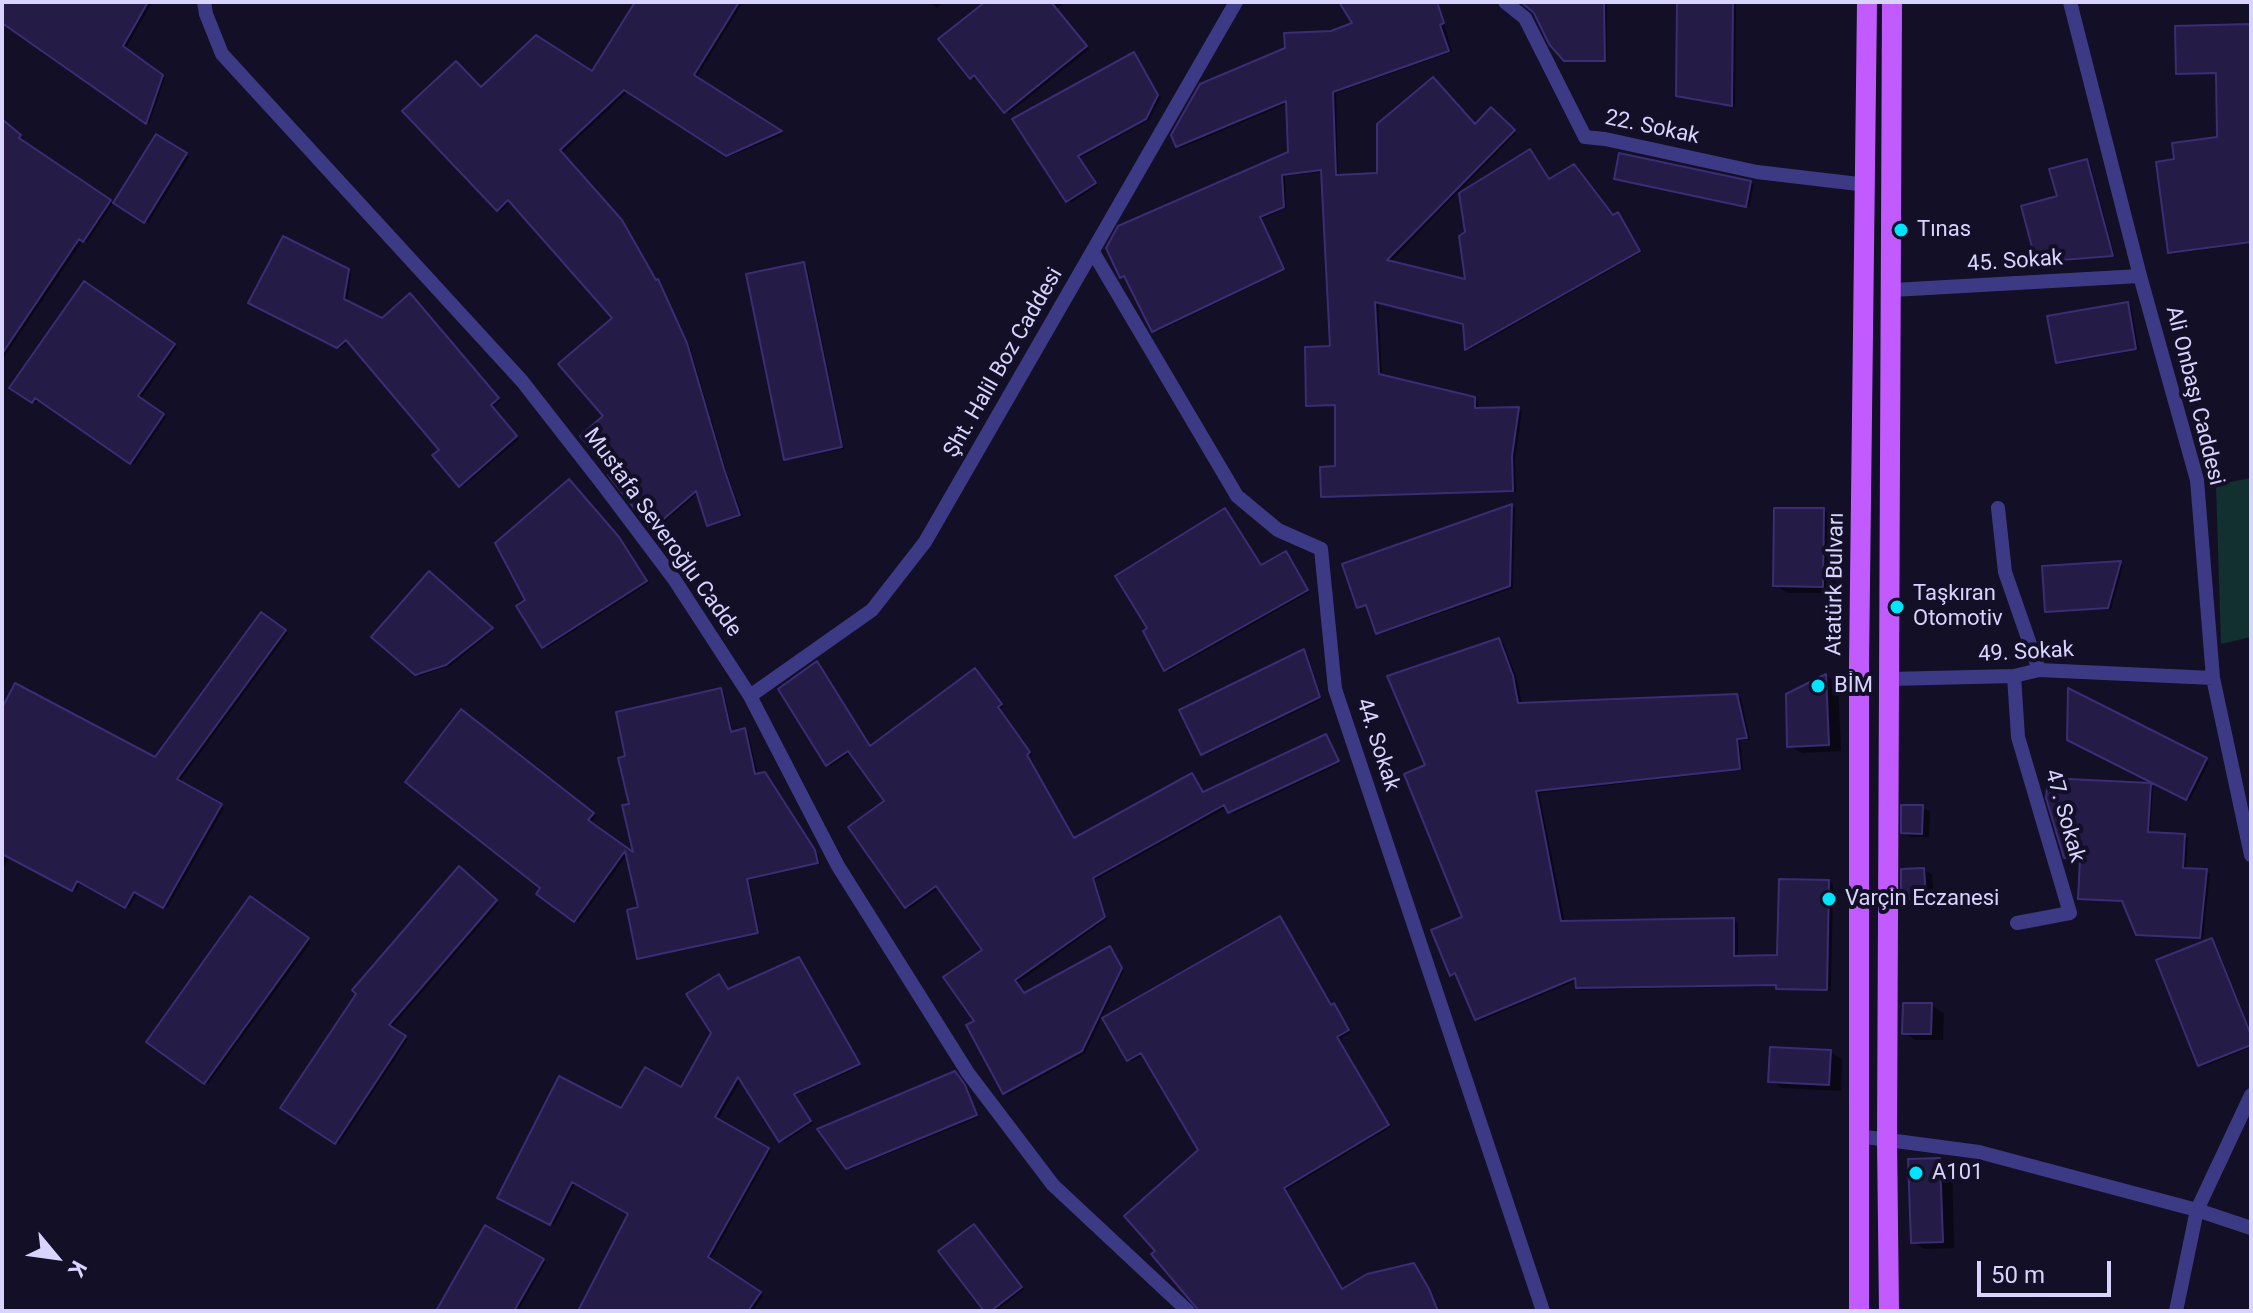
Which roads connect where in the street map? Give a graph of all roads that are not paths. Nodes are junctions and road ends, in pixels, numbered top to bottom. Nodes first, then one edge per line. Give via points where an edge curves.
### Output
1 (204, 2) edge
2 (1236, 2) edge
3 (1505, 2) edge
4 (1867, 2) edge
5 (1892, 2) edge
6 (2070, 2) edge
7 (1867, 185) junction
8 (1093, 252) junction
9 (2140, 276) junction
10 (1893, 290) junction
11 (1998, 508) dead end
12 (2039, 670) junction
13 (2014, 676) junction
14 (2213, 678) junction
15 (1889, 679) junction
16 (750, 696) junction
17 (2251, 855) edge
18 (2017, 923) dead end
19 (2251, 1095) edge
20 (1858, 1136) junction
21 (1887, 1140) junction
22 (2197, 1210) junction
23 (2251, 1228) edge
24 (1188, 1311) edge
25 (1543, 1311) edge
26 (1859, 1311) edge
27 (1889, 1311) edge
28 (2176, 1311) edge

1 - 16 street, Mustafa Severoğlu Cadde via 222,54 522,381 674,579
2 - 8 street, Şht. Halil Boz Caddesi
3 - 7 street, 22. Sokak via 1525,18 1585,137 1757,172
4 - 7 main road, Atatürk Bulvarı
5 - 10 main road
6 - 9 street, Ali Onbaşı Caddesi
7 - 20 main road, Atatürk Bulvarı
8 - 16 street, Şht. Halil Boz Caddesi via 925,542 872,610
8 - 25 street, 44. Sokak via 1237,496 1278,530 1321,549 1335,689
9 - 10 street, 45. Sokak
9 - 14 street, Ali Onbaşı Caddesi via 2197,480
10 - 15 main road
11 - 12 street via 2005,572
12 - 13 street, 49. Sokak
12 - 14 street, 49. Sokak
13 - 15 street, 49. Sokak
13 - 18 street, 47. Sokak via 2018,737 2070,913
14 - 17 street, Ali Onbaşı Caddesi
15 - 21 main road
16 - 24 street, Mustafa Severoğlu Cadde via 838,866 968,1073 1053,1185
19 - 22 street
20 - 21 street
20 - 26 main road, Atatürk Bulvarı
21 - 22 street via 1979,1152
21 - 27 main road
22 - 23 street
22 - 28 street

